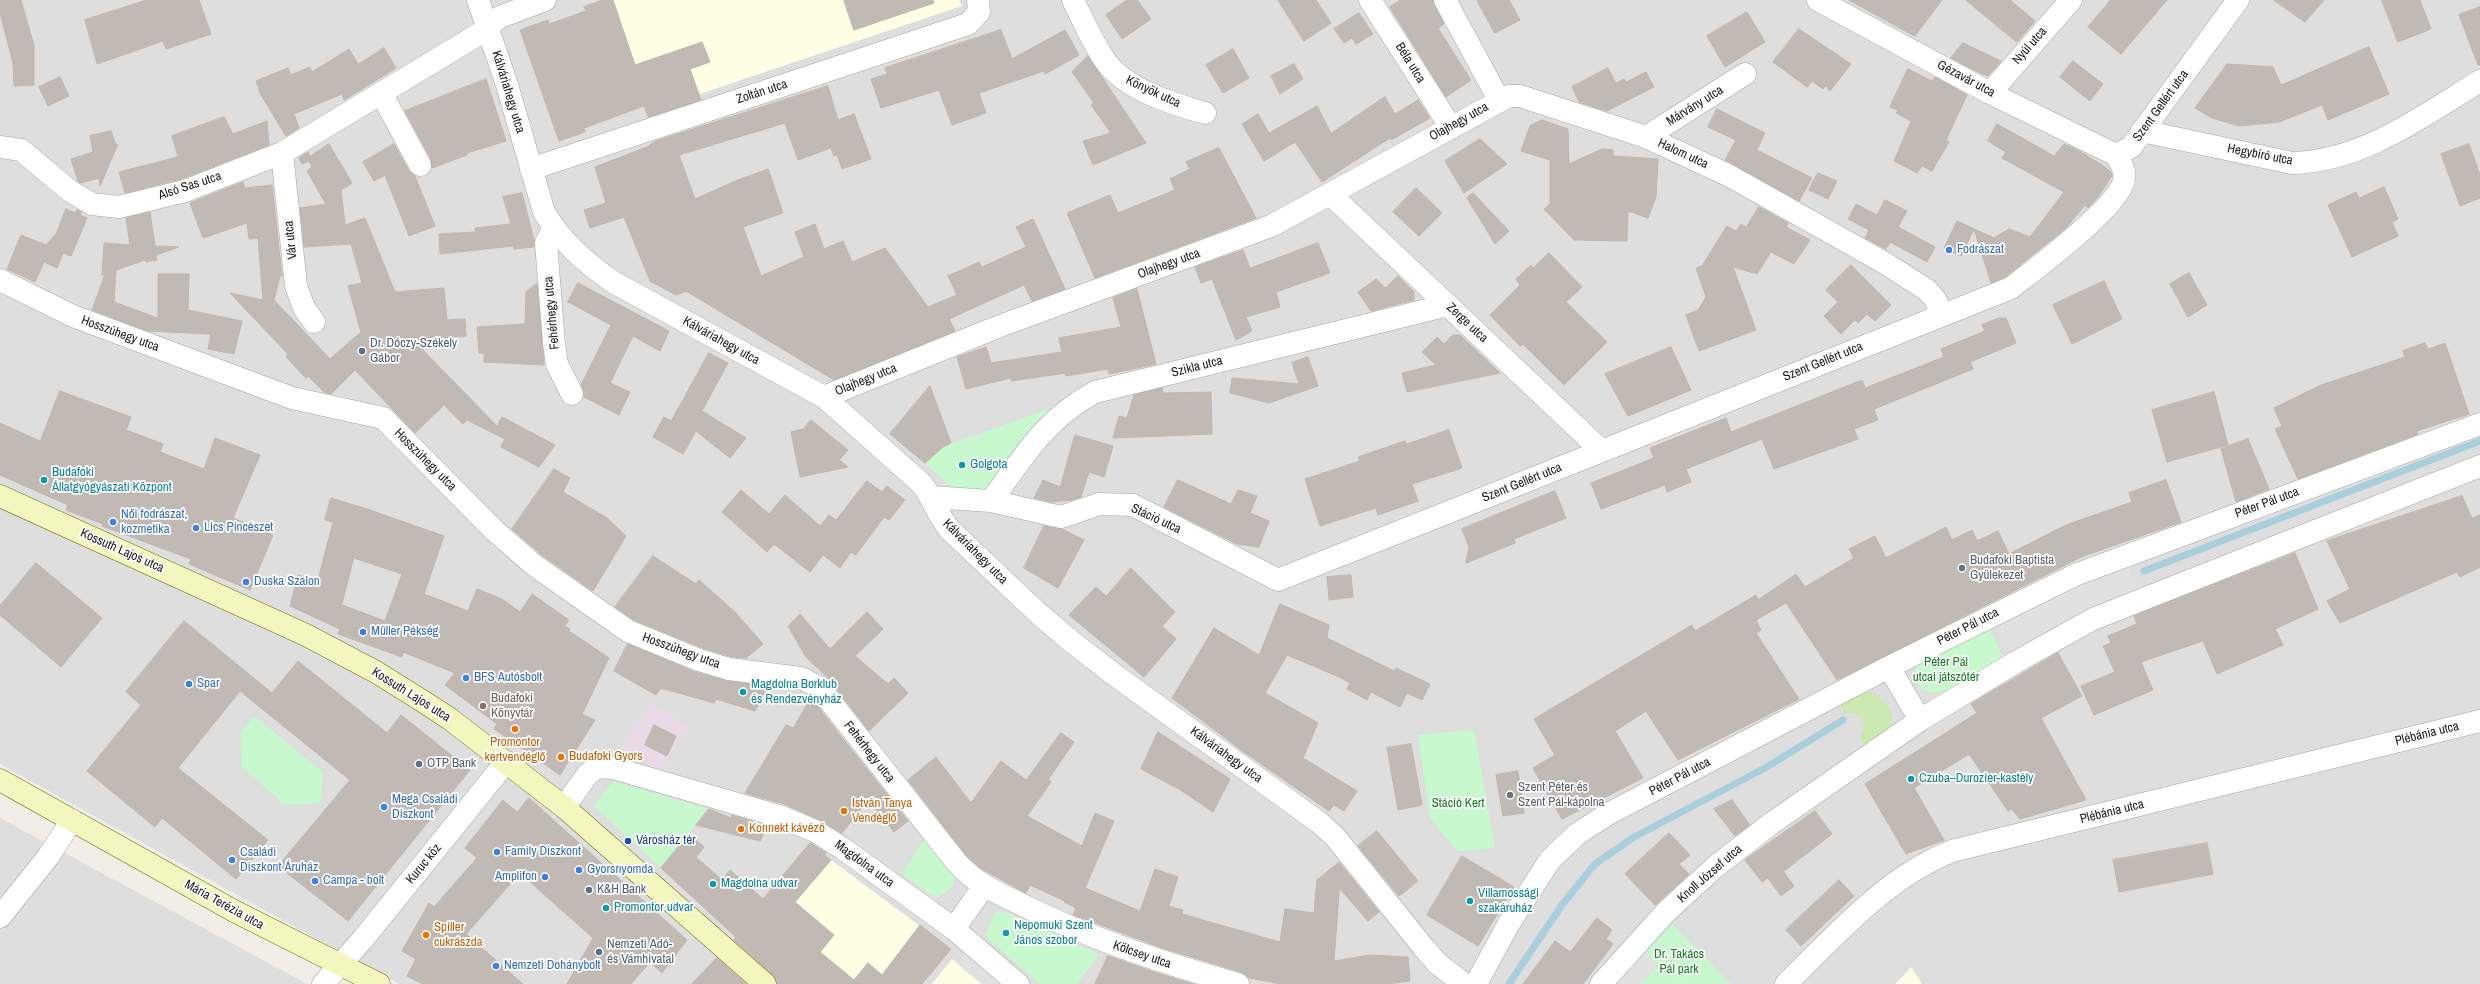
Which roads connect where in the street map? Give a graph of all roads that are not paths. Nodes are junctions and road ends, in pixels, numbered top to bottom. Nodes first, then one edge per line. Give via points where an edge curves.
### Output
1 (478, 0) edge
2 (545, 0) edge
3 (1073, 0) edge
4 (1370, 0) edge
5 (1445, 0) edge
6 (1818, 0) edge
7 (2071, 0) edge
8 (2238, 0) edge
9 (979, 1) edge
10 (488, 27) junction
11 (1745, 74) dead end
12 (2480, 81) edge
13 (380, 93) junction
14 (1990, 93) junction
15 (1499, 100) junction
16 (1205, 113) dead end
17 (1450, 126) junction
18 (2142, 131) junction
19 (1646, 137) junction
20 (0, 147) edge
21 (282, 153) junction
22 (2116, 155) junction
23 (420, 165) dead end
24 (531, 169) junction
25 (1331, 195) junction
26 (553, 229) junction
27 (0, 280) edge
28 (1448, 304) junction
29 (1942, 315) junction
30 (314, 322) dead end
31 (572, 394) dead end
32 (824, 397) junction
33 (2480, 424) edge
34 (1602, 451) junction
35 (2480, 466) edge
36 (0, 496) edge
37 (931, 497) junction
38 (991, 501) junction
39 (1278, 580) joint
40 (1889, 667) junction
41 (819, 687) joint
42 (1920, 720) junction
43 (2480, 721) edge
44 (506, 762) junction
45 (0, 780) edge
46 (564, 807) junction
47 (72, 820) junction
48 (984, 886) junction
49 (0, 917) edge
50 (954, 929) junction
51 (340, 964) junction
52 (322, 984) edge
53 (379, 984) edge
54 (765, 984) edge
55 (1018, 984) edge
56 (1238, 984) edge
57 (1464, 984) edge
58 (1476, 984) edge
59 (1601, 984) edge
60 (1786, 984) edge

1 - 10 street, Kálváriahegy utca
2 - 10 street, Alsó Sas utca via 500,18
3 - 16 street, Könyök utca via 1105,60 1122,78 1170,103
4 - 17 street, Béla utca
5 - 15 street
6 - 14 street, Gézavár utca
7 - 14 street, Nyúl utca
8 - 18 street, Szent Gellért utca
9 - 24 street, Zoltán utca via 979,12 968,24
10 - 13 street, Alsó Sas utca
10 - 24 street, Kálváriahegy utca
11 - 19 street, Márvány utca
12 - 18 street, Hegybíró utca via 2372,144 2341,156 2315,162 2292,163
13 - 21 street, Alsó Sas utca
13 - 23 street
14 - 22 street, Gézavár utca
15 - 17 street, Olajhegy utca
15 - 19 street, Halom utca via 1520,96
17 - 25 street, Olajhegy utca
18 - 22 street, Szent Gellért utca via 2131,147
19 - 29 street, Halom utca via 1728,175 1883,262 1927,290 1935,299
20 - 21 street, Alsó Sas utca via 21,150 70,191 92,204 119,207 185,191
21 - 30 street, Vár utca via 296,286 304,308
22 - 29 street, Szent Gellért utca via 2125,171 2124,182 2113,200 2079,233 2011,288
24 - 26 street, Kálváriahegy utca via 544,212
25 - 28 street, Zerge utca
25 - 32 street, Olajhegy utca via 1272,226 1007,324
26 - 31 street, Fehérhegy utca via 546,244 554,344 558,364
26 - 32 street, Kálváriahegy utca via 587,263 614,282
27 - 41 street, Hosszúhegy utca via 73,316 292,398 383,418 500,536 534,565 628,631 699,660 730,669 801,678
28 - 34 street, Zerge utca
28 - 38 street, Szikla utca via 1095,392 1069,407 1043,430
29 - 34 street, Szent Gellért utca
32 - 37 street, Kálváriahegy utca via 908,470
33 - 40 street, Péter Pál utca via 2075,575
34 - 39 street, Szent Gellért utca
35 - 42 street via 2093,619
36 - 44 main road, Kossuth Lajos utca via 306,635 376,672 424,702
37 - 38 street, Stáció utca
37 - 57 street, Kálváriahegy utca via 938,516 950,530 1039,614 1116,676 1320,823 1336,838 1438,964
38 - 39 street, Stáció utca via 1061,516 1100,504 1133,505
40 - 42 street
40 - 58 street, Péter Pál utca via 1608,814 1577,834 1550,860 1541,873 1508,925
41 - 48 street, Fehérhegy utca via 956,864
42 - 59 street, Knoll József utca via 1772,823 1715,867 1666,912
43 - 60 street, Plébánia utca via 1952,851 1928,861 1894,882 1859,912
44 - 46 main road, Kossuth Lajos utca
44 - 51 street, Kuruc köz
45 - 47 main road, Mária Terézia utca
46 - 50 street, Magdolna utca via 596,767 613,768 780,816 815,831 842,848
46 - 54 main road, Kossuth Lajos utca
47 - 49 street via 48,857
47 - 51 main road, Mária Terézia utca via 234,911
48 - 50 street
48 - 56 street, Kölcsey utca via 1065,926 1116,947
50 - 55 street, Magdolna utca
51 - 52 street
51 - 53 main road, Mária Terézia utca

